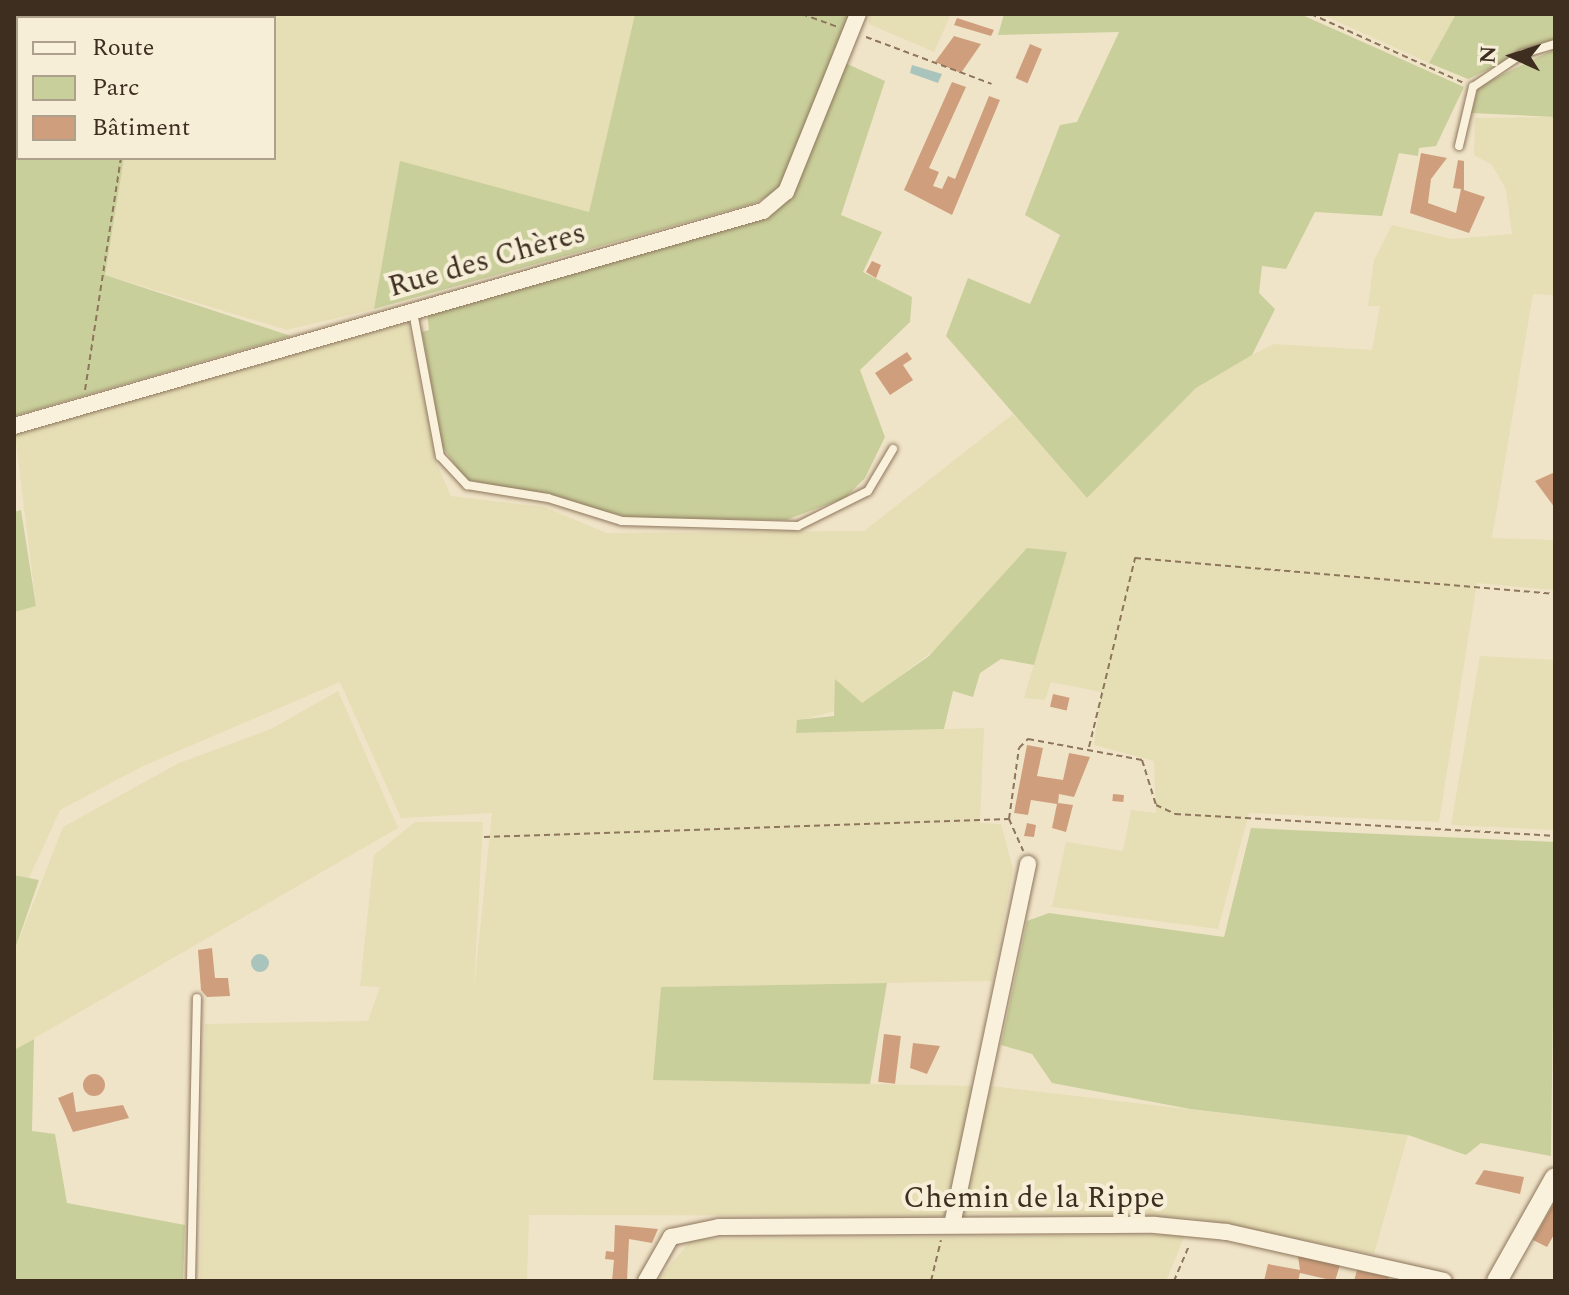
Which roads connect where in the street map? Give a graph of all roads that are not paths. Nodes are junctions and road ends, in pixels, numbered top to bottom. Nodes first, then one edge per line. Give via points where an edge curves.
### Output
1 (858, 14) edge
2 (1555, 44) edge
3 (1459, 146) dead end
4 (413, 311) junction
5 (14, 426) edge
6 (893, 449) dead end
7 (1028, 864) road end
8 (197, 998) dead end
9 (1555, 1178) edge
10 (947, 1225) junction
11 (191, 1281) edge
12 (646, 1281) edge
13 (1444, 1281) edge
14 (1497, 1281) edge

1 - 4 street, Rue des Chères via 855,33 777,202
2 - 3 lane via 1522,54 1473,87
4 - 5 street, Rue des Chères
4 - 6 lane via 440,456 467,485 548,498 622,521 798,526 868,491
7 - 10 street
8 - 11 lane
9 - 14 street
10 - 12 street, Chemin de la Rippe via 695,1230 659,1250
10 - 13 street, Chemin de la Rippe via 1202,1229

